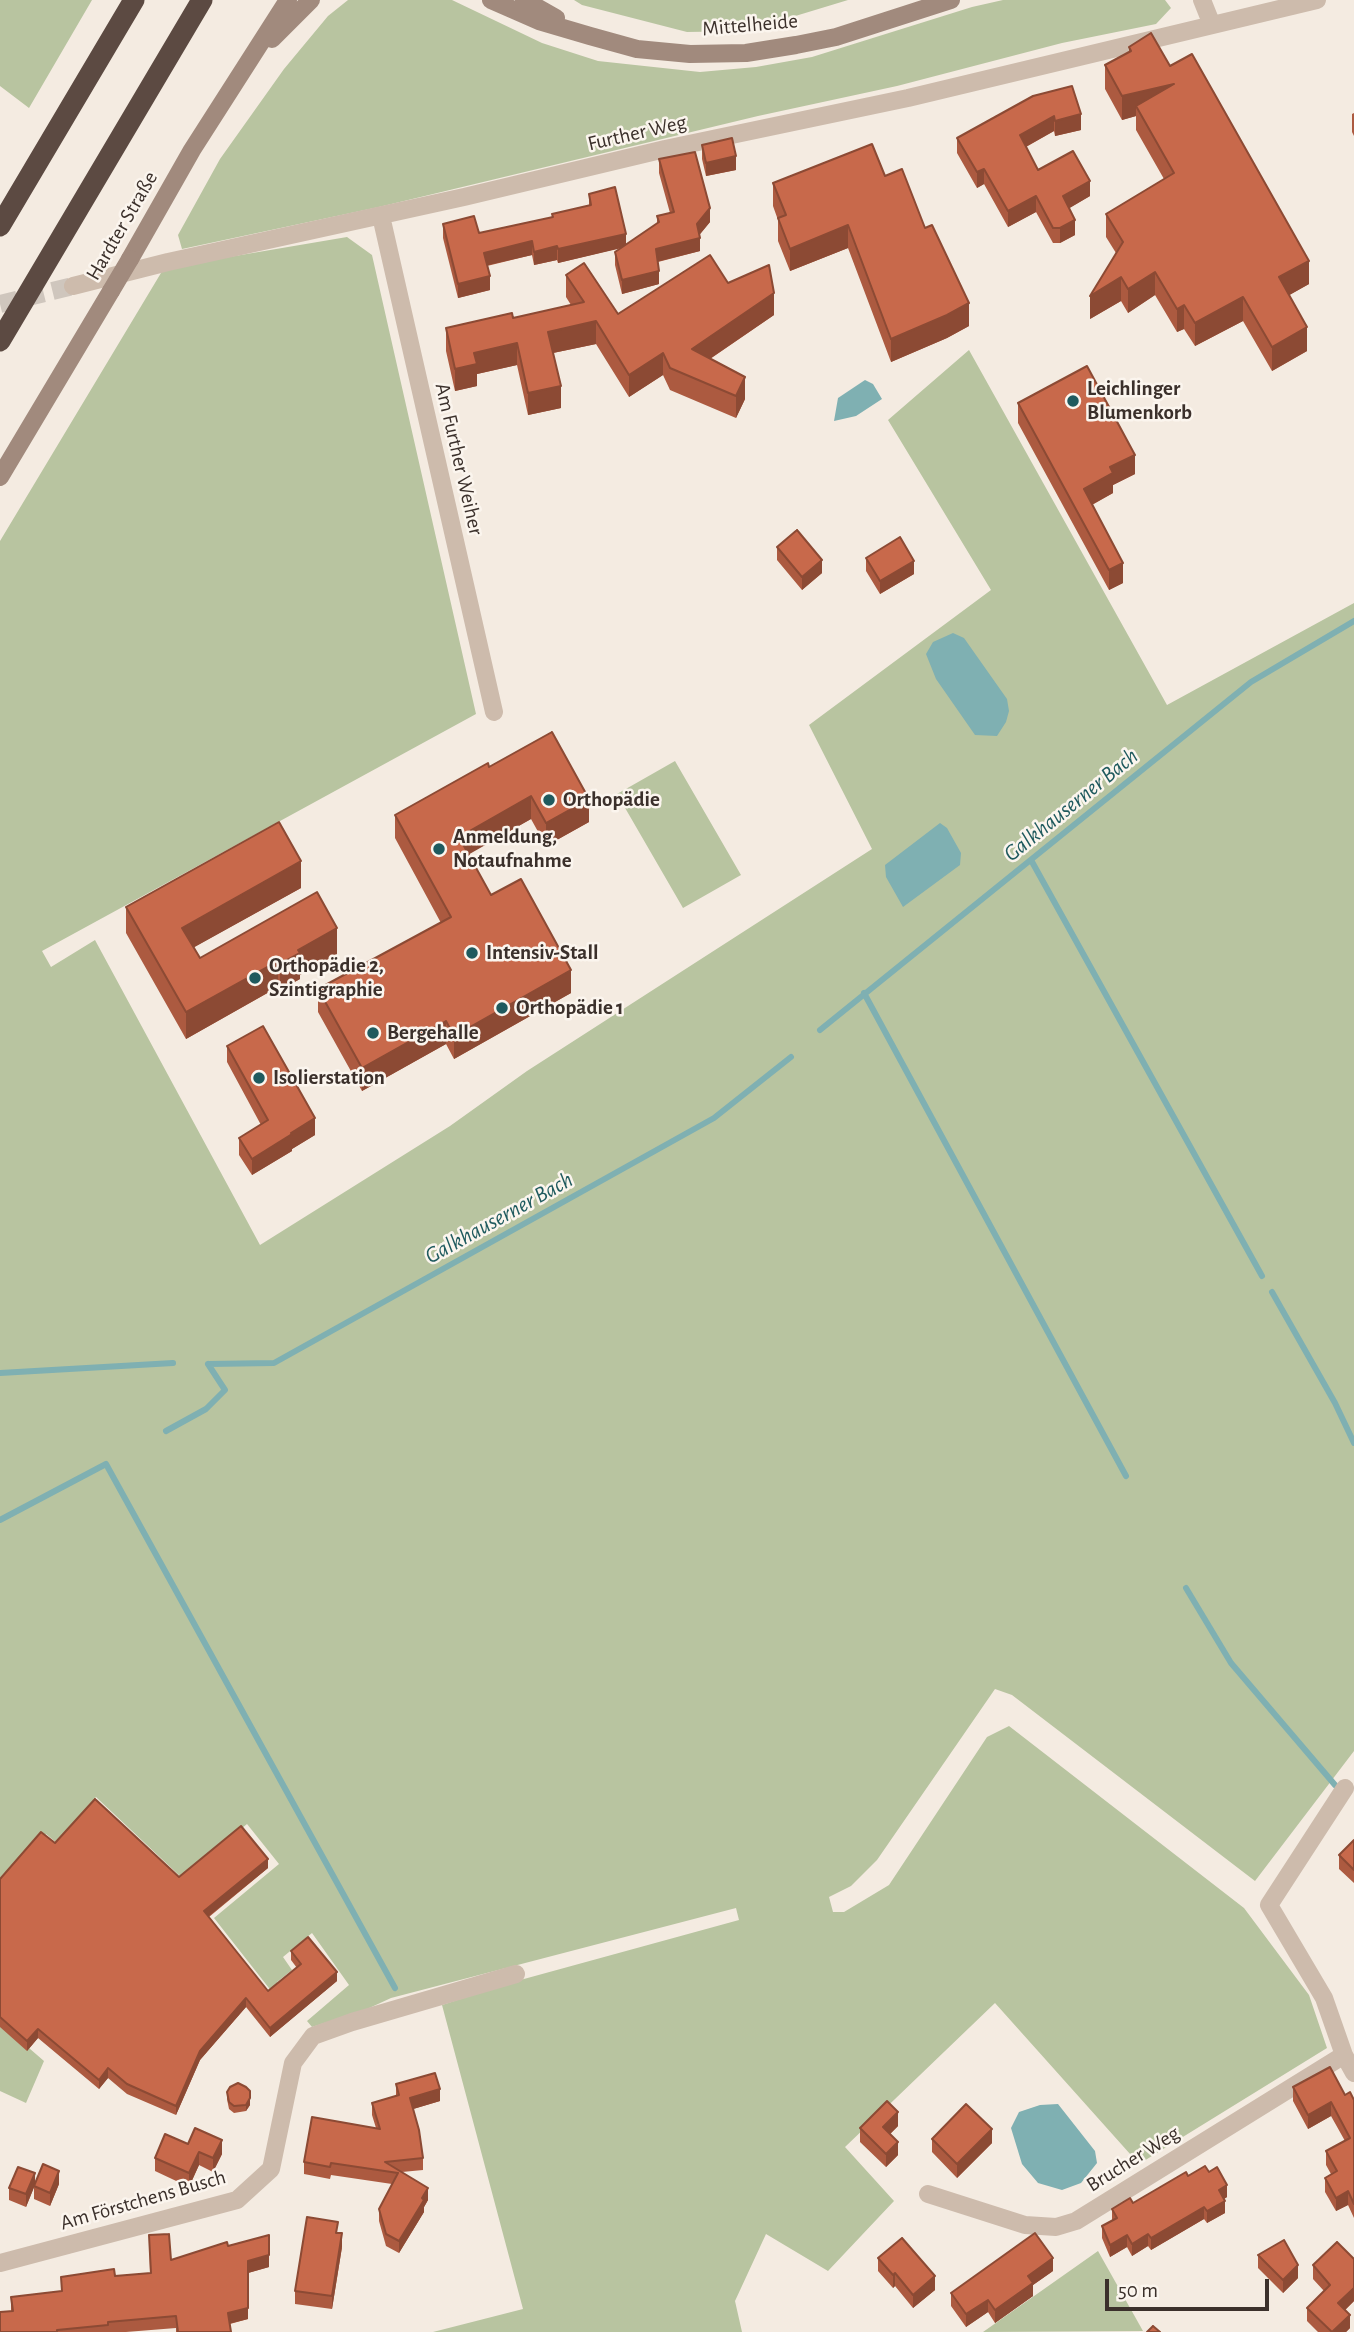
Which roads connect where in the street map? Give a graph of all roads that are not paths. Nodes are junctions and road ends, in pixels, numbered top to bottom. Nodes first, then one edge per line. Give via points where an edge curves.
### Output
1 (134, 0) edge
2 (202, 0) edge
3 (288, 0) edge
4 (311, 0) edge
5 (491, 0) edge
6 (524, 0) edge
7 (951, 0) edge
8 (1202, 0) edge
9 (1317, 0) edge
10 (1212, 25) junction
11 (590, 36) junction
12 (246, 67) junction
13 (382, 216) junction
14 (0, 226) edge
15 (73, 286) tunnel mouth
16 (0, 341) edge
17 (0, 477) edge
18 (494, 712) dead end
19 (1345, 1788) dead end
20 (516, 1974) dead end
21 (1344, 2055) junction
22 (1354, 2073) edge
23 (928, 2194) dead end
24 (0, 2263) edge

1 - 14 highway
2 - 16 highway
3 - 12 main road, Hardter Straße
4 - 12 main road
5 - 11 main road, Mittelheide
6 - 11 main road, Mittelheide
7 - 11 main road, Mittelheide via 836,37 746,53 637,49
8 - 10 street
9 - 10 street, Further Weg
10 - 13 street, Further Weg
12 - 17 main road, Hardter Straße, bridge via 192,150
13 - 15 street, Further Weg
13 - 18 street, Am Further Weiher
19 - 21 street via 1269,1905 1324,1998
20 - 24 street, Am Förstchens Busch via 313,2036 293,2063 271,2169 237,2200
21 - 22 street
21 - 23 street, Brucher Weg via 1076,2221 1056,2227 1026,2225

